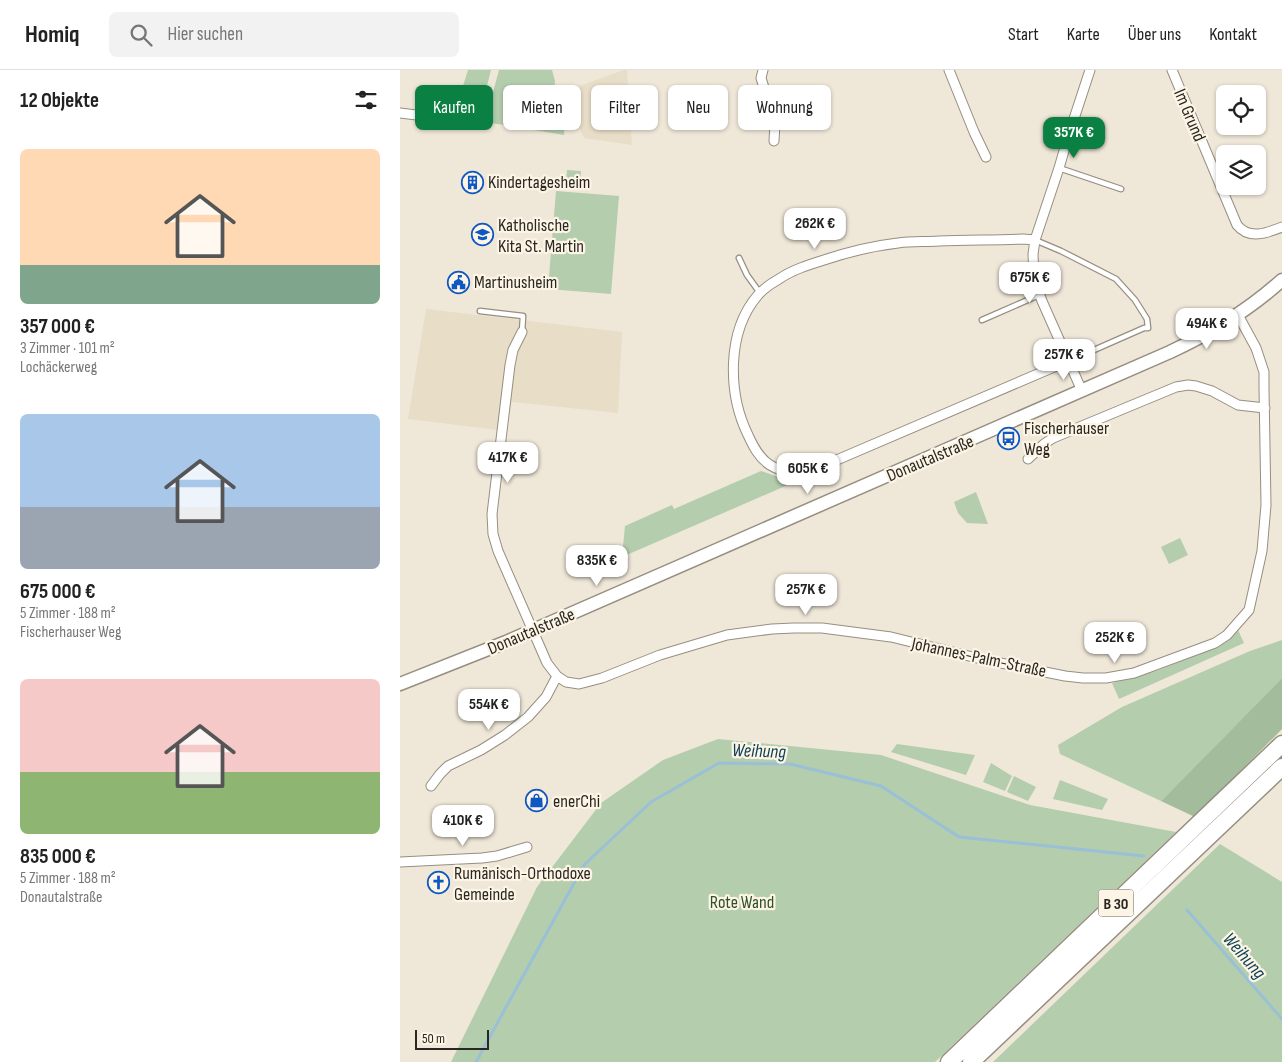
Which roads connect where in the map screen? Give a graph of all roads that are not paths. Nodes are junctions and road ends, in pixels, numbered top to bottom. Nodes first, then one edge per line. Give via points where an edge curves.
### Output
1 (763, 70) edge
2 (949, 70) edge
3 (1090, 70) edge
4 (1172, 70) edge
5 (400, 112) edge
6 (415, 114) edge
7 (774, 142) dead end
8 (986, 157) dead end
9 (1059, 168) junction
10 (1121, 189) dead end
11 (1282, 226) edge
12 (1035, 240) junction
13 (739, 258) dead end
14 (1282, 280) edge
15 (760, 293) junction
16 (1039, 295) junction
17 (480, 311) dead end
18 (1238, 315) junction
19 (982, 320) dead end
20 (522, 332) joint
21 (1068, 361) junction
22 (1082, 392) junction
23 (1265, 408) junction
24 (1028, 459) dead end
25 (532, 630) junction
26 (557, 676) junction
27 (400, 684) edge
28 (1282, 744) edge
29 (1282, 767) edge
30 (432, 786) dead end
31 (527, 847) dead end
32 (400, 862) edge
33 (949, 1062) edge
34 (972, 1062) edge

1 - 7 street via 761,78 775,122
2 - 8 street
3 - 9 street
4 - 11 street, Im Grund via 1238,227 1254,234
5 - 6 street
9 - 10 lane
9 - 12 street
12 - 15 street via 900,243 870,247 802,267 779,278
12 - 16 street via 1034,279
12 - 21 lane via 1116,279 1135,300 1148,322 1148,328
13 - 15 lane
14 - 18 main road, Donautalstraße
15 - 21 street, Donautalstraße via 742,321 733,358 733,378 741,422 755,449 768,464 778,469 808,470 829,463
16 - 19 lane
16 - 21 street
17 - 20 lane via 523,316
18 - 22 main road, Donautalstraße via 1188,344
18 - 23 street, Johannes-Palm-Straße via 1256,348 1264,372
20 - 25 street via 510,365 492,524 498,551
21 - 22 street
22 - 25 main road, Donautalstraße
23 - 24 street via 1235,404 1196,386 1176,386 1056,436
23 - 26 street, Johannes-Palm-Straße via 1266,505 1262,551 1249,610 1227,635 1215,643 1134,673 1083,678 890,637 822,628 794,628 727,635 579,684 566,682
25 - 26 street via 547,663
25 - 27 main road, Donautalstraße
26 - 30 street via 546,697 528,717 481,750 448,766
28 - 33 highway, B 30
29 - 34 highway, B 30
31 - 32 street via 482,858

